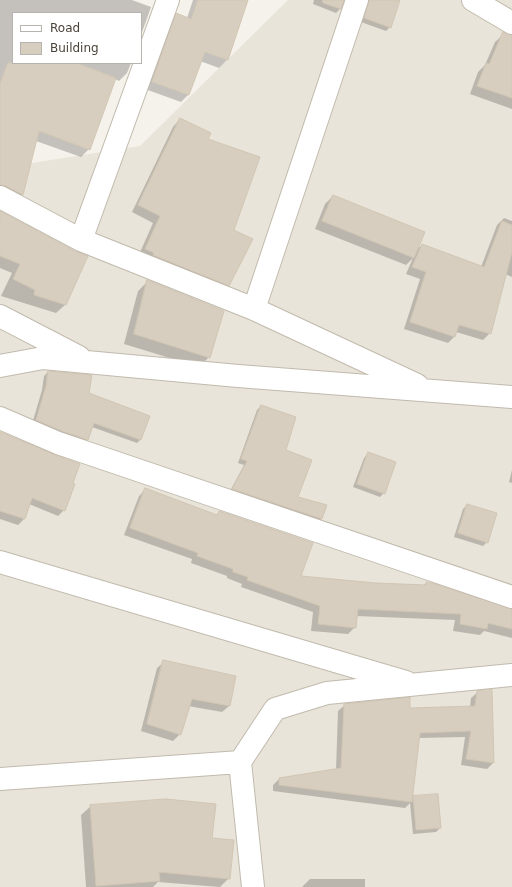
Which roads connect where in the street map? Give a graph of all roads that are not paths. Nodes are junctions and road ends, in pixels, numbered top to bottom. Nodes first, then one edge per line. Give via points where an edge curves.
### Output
1 (168, 0) edge
2 (357, 0) edge
3 (474, 0) edge
4 (512, 23) edge
5 (0, 197) edge
6 (81, 240) junction
7 (254, 309) junction
8 (0, 316) edge
9 (88, 362) junction
10 (0, 366) edge
11 (429, 390) junction
12 (512, 396) edge
13 (0, 418) edge
14 (0, 562) edge
15 (512, 597) edge
16 (512, 675) edge
17 (416, 685) junction
18 (240, 762) junction
19 (0, 778) edge
20 (253, 887) edge

1 - 6 street
2 - 7 street
3 - 4 street
5 - 6 street
6 - 7 street
7 - 11 street
8 - 9 street
9 - 10 street via 43,358
9 - 11 street
11 - 12 street
13 - 15 street via 58,443
14 - 17 street
16 - 17 street
17 - 18 street via 327,693 275,709
18 - 19 street
18 - 20 street

